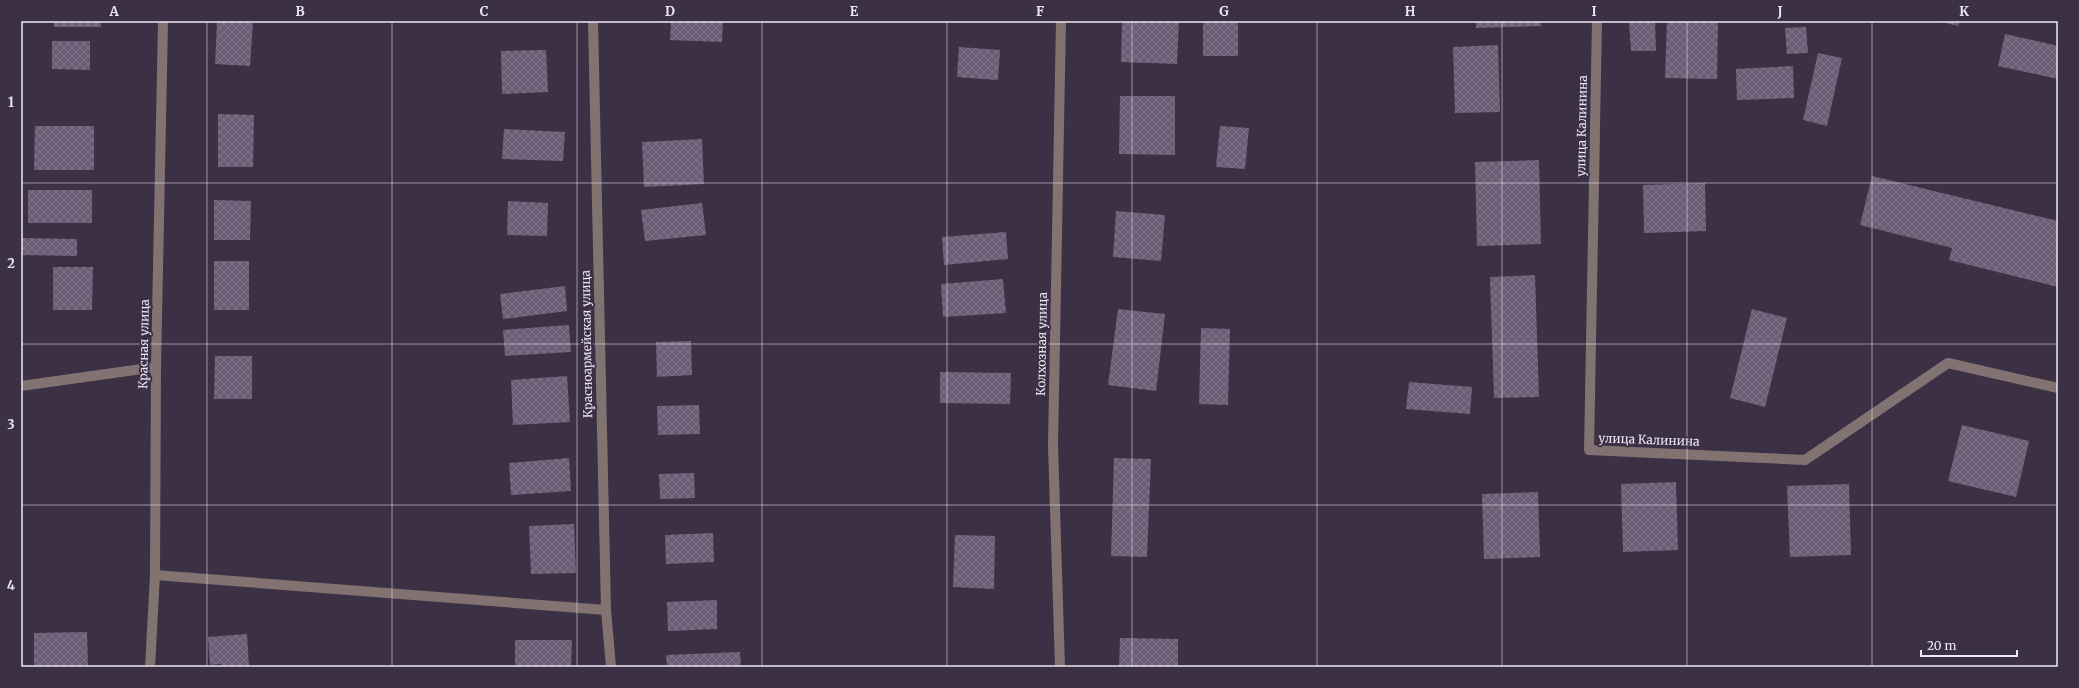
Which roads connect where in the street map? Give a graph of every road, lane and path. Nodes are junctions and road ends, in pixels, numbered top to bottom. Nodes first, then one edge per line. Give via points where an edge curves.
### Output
1 (163, 21) edge
2 (593, 21) edge
3 (1061, 21) edge
4 (1597, 21) edge
5 (156, 367) junction
6 (21, 386) edge
7 (2058, 388) edge
8 (156, 574) junction
9 (606, 610) junction
10 (150, 667) edge
11 (611, 667) edge
12 (1060, 667) edge

1 - 5 street, Красная улица
2 - 9 street, Красноармейская улица
3 - 12 street, Колхозная улица via 1053,445
4 - 7 street, улица Калинина via 1589,450 1804,460 1948,363
5 - 6 street
5 - 8 street, Красная улица
8 - 9 street
8 - 10 street, Красная улица
9 - 11 street, Красноармейская улица

